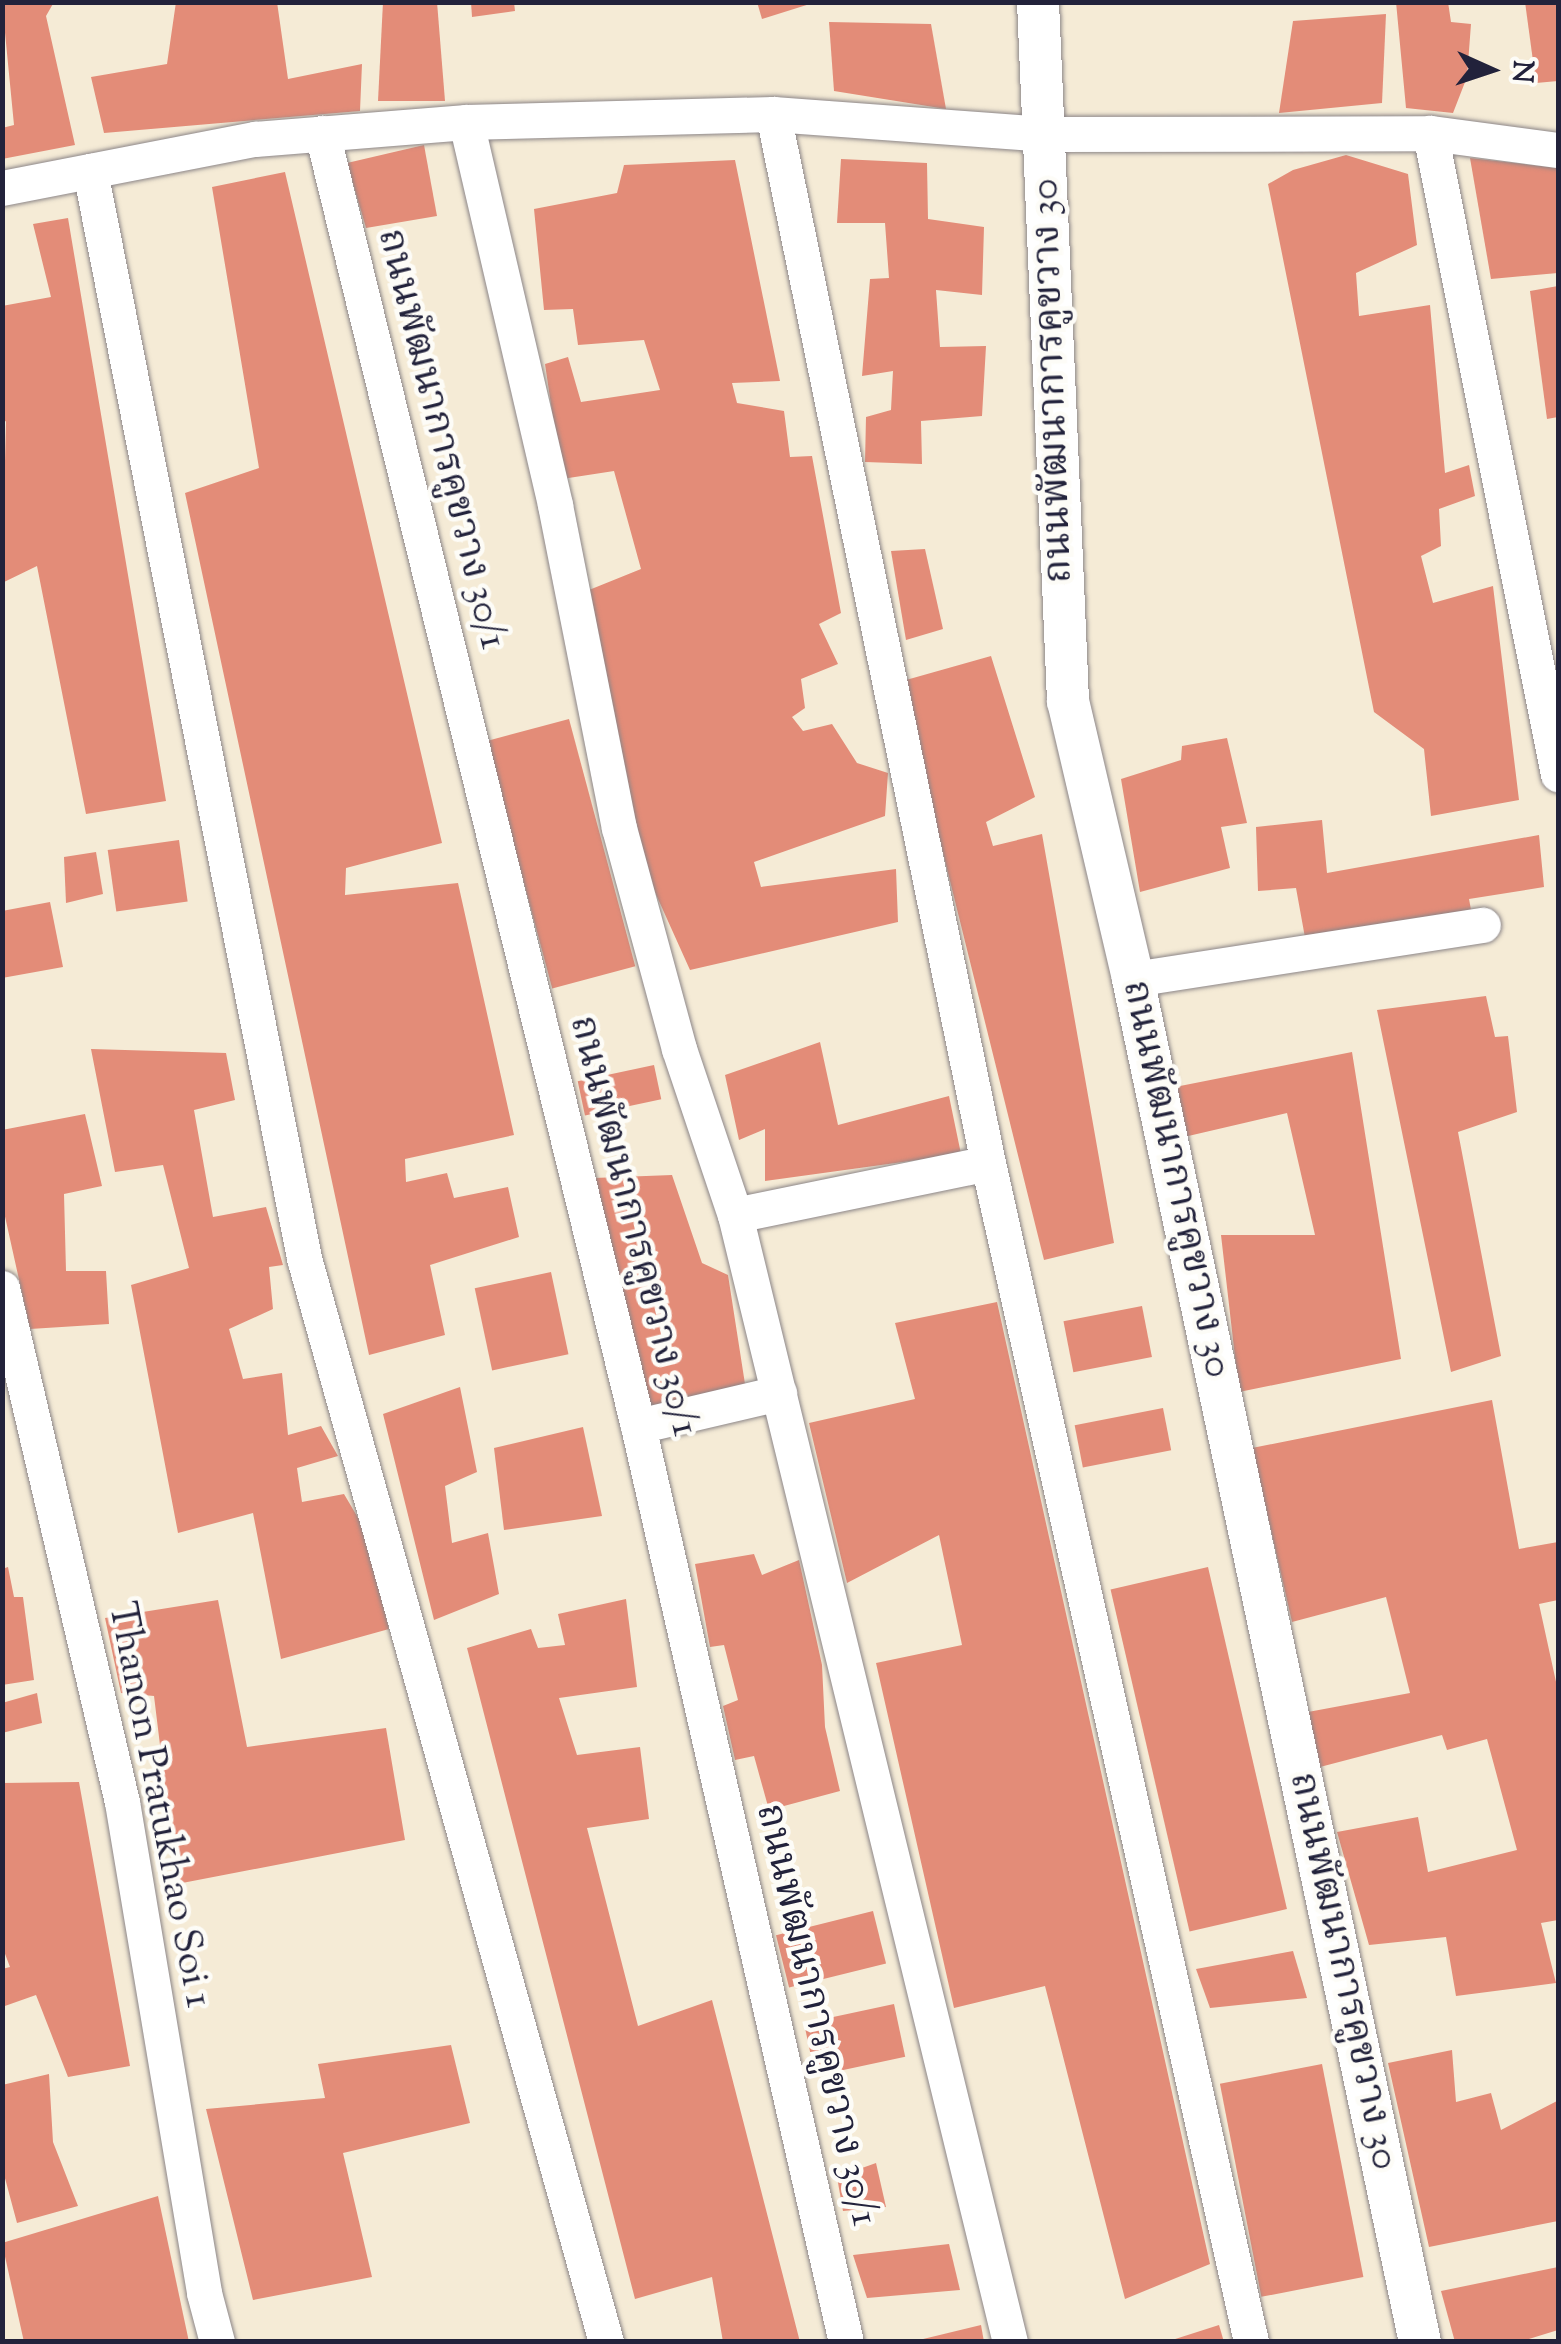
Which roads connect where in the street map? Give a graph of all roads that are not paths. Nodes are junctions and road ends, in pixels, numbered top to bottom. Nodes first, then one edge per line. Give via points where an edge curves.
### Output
1 (1038, 2) edge
2 (773, 114) junction
3 (466, 122) junction
4 (1430, 132) junction
5 (322, 134) junction
6 (1044, 134) junction
7 (1558, 150) edge
8 (90, 171) junction
9 (2, 188) edge
10 (1558, 774) edge
11 (1483, 925) dead end
12 (1133, 979) junction
13 (988, 1163) junction
14 (735, 1215) junction
15 (2, 1288) edge
16 (779, 1393) junction
17 (638, 1426) junction
18 (217, 2342) edge
19 (606, 2342) edge
20 (846, 2342) edge
21 (1010, 2342) edge
22 (1251, 2342) edge
23 (1420, 2342) edge

1 - 6 street, ถนนพัฒนาการคูขวาง 30
2 - 3 street
2 - 6 street
2 - 13 street
3 - 5 street
3 - 14 street via 555,505 619,828 679,1048
4 - 6 street
4 - 7 street
4 - 10 street
5 - 8 street via 255,138
5 - 17 street, ถนนพัฒนาการคูขวาง 30/1
6 - 12 street, ถนนพัฒนาการคูขวาง 30 via 1068,701
8 - 9 street
8 - 19 street via 304,1258
11 - 12 street
12 - 23 street, ถนนพัฒนาการคูขวาง 30
13 - 14 street
13 - 22 street
14 - 16 street
15 - 18 street, Thanon Pratukhao Soi 1 via 122,1802
16 - 17 street
16 - 21 street
17 - 20 street, ถนนพัฒนาการคูขวาง 30/1

